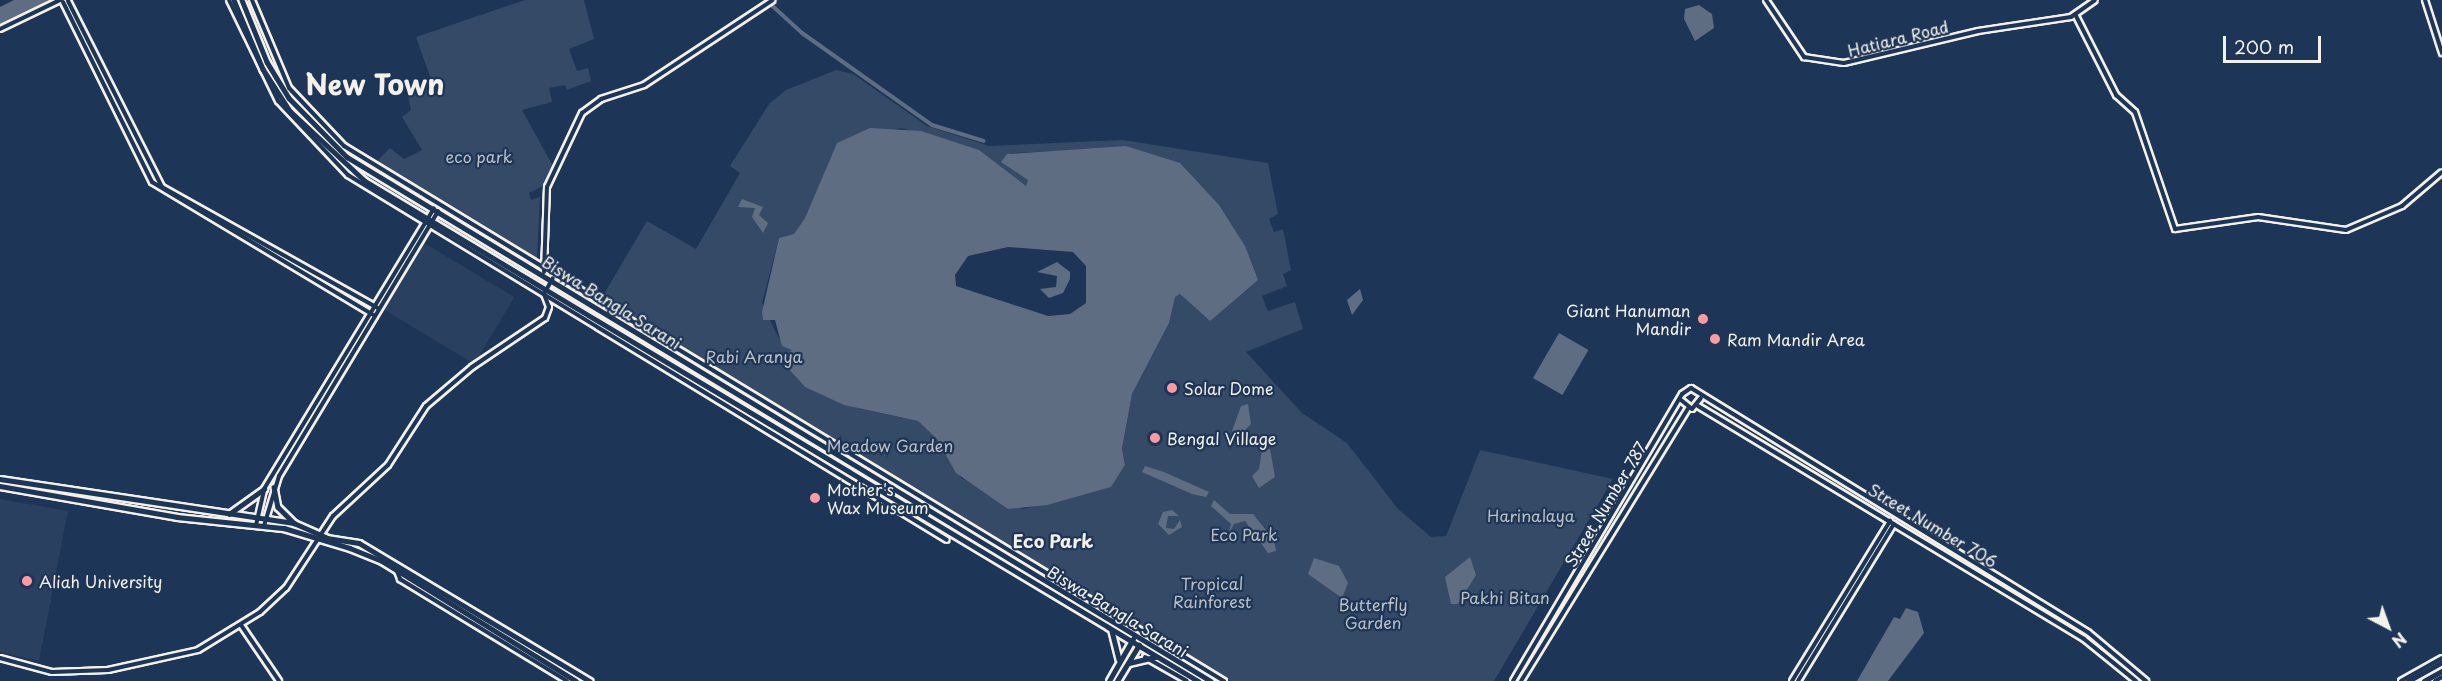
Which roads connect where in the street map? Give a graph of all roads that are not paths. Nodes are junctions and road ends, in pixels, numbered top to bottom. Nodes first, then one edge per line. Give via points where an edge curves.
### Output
1 (229, 0) edge
2 (234, 0) edge
3 (242, 0) edge
4 (252, 0) edge
5 (773, 0) edge
6 (1766, 0) edge
7 (2095, 0) edge
8 (2424, 0) edge
9 (64, 1) edge
10 (2076, 16) junction
11 (0, 29) edge
12 (2442, 53) edge
13 (2442, 172) edge
14 (436, 210) junction
15 (428, 223) junction
16 (544, 266) junction
17 (544, 272) junction
18 (553, 278) junction
19 (545, 292) junction
20 (374, 306) junction
21 (379, 309) junction
22 (370, 313) junction
23 (375, 316) junction
24 (1701, 397) junction
25 (1681, 400) junction
26 (1698, 406) junction
27 (1688, 408) junction
28 (0, 479) edge
29 (0, 486) edge
30 (274, 487) junction
31 (264, 489) junction
32 (226, 515) junction
33 (257, 518) junction
34 (265, 519) junction
35 (1892, 522) junction
36 (294, 523) junction
37 (256, 525) junction
38 (264, 526) junction
39 (317, 537) junction
40 (947, 540) dead end
41 (397, 571) junction
42 (241, 625) junction
43 (1110, 628) junction
44 (1133, 639) junction
45 (1140, 643) junction
46 (1145, 657) junction
47 (0, 658) edge
48 (1160, 659) junction
49 (2442, 660) edge
50 (1127, 664) junction
51 (1118, 665) junction
52 (2442, 671) edge
53 (2442, 677) edge
54 (1187, 679) edge
55 (279, 681) edge
56 (567, 681) edge
57 (576, 681) edge
58 (590, 681) edge
59 (1109, 681) edge
60 (1117, 681) edge
61 (1198, 681) edge
62 (1211, 681) edge
63 (1224, 681) edge
64 (1513, 681) edge
65 (1521, 681) edge
66 (1792, 681) edge
67 (1798, 681) edge
68 (2136, 681) edge
69 (2146, 681) edge
70 (2401, 681) edge
71 (2408, 681) edge
72 (2424, 681) edge
73 (2435, 681) edge

1 - 15 street via 261,73 303,133 348,175
2 - 15 main road, Biswa Bangla Sarani via 263,69 301,124 365,182
3 - 14 main road, Biswa Bangla Sarani via 271,70 313,127 347,157
4 - 16 street via 289,87 325,131
5 - 16 street via 644,85 601,99 582,113 549,180
6 - 10 street, Hatiara Road via 1804,57 1844,63 1978,31
7 - 10 street
8 - 12 street
9 - 11 street
9 - 20 street via 162,187
9 - 22 street via 152,182
10 - 13 street via 2116,95 2135,112 2178,230 2206,221 2258,217 2346,230 2402,206
14 - 15 street
14 - 17 main road, Biswa Bangla Sarani
15 - 19 main road, Biswa Bangla Sarani
15 - 20 street
15 - 21 street
16 - 17 street
16 - 63 street
17 - 18 main road, Biswa Bangla Sarani
18 - 19 street
18 - 44 main road, Biswa Bangla Sarani
19 - 39 street via 549,307 540,324 437,394 412,423 388,465
19 - 40 street
19 - 43 main road, Biswa Bangla Sarani
20 - 21 street
20 - 22 street
21 - 23 street
22 - 23 street
22 - 31 street
23 - 30 street
24 - 25 street via 1689,388
24 - 26 street
24 - 69 street, Street Number 706 via 2089,633
25 - 27 street
25 - 64 street, Street Number 787
26 - 27 street
26 - 35 street, Street Number 706
27 - 65 street, Street Number 787
28 - 32 main road
29 - 37 main road
30 - 34 street
30 - 36 main road via 278,507
31 - 32 main road
31 - 33 street
32 - 33 main road
33 - 34 main road
33 - 37 street
34 - 36 main road
34 - 38 street
35 - 66 street
35 - 67 street
35 - 68 street, Street Number 706 via 2101,650
36 - 39 main road
37 - 38 main road
38 - 39 main road
39 - 41 main road via 359,551
39 - 42 street via 286,588
39 - 58 main road via 376,550
41 - 56 street via 400,579
41 - 57 main road
42 - 47 street via 194,651 82,674
42 - 55 street
43 - 44 main road, Biswa Bangla Sarani
43 - 51 main road via 1120,646
44 - 45 main road, Biswa Bangla Sarani
44 - 51 main road
45 - 48 main road, Biswa Bangla Sarani
45 - 50 main road
45 - 62 main road, Biswa Bangla Sarani
46 - 48 main road
46 - 50 main road
46 - 54 street
48 - 54 main road, Biswa Bangla Sarani
49 - 70 street
49 - 71 main road
50 - 60 main road
51 - 59 main road
52 - 72 main road
53 - 73 street
54 - 61 main road, Biswa Bangla Sarani

